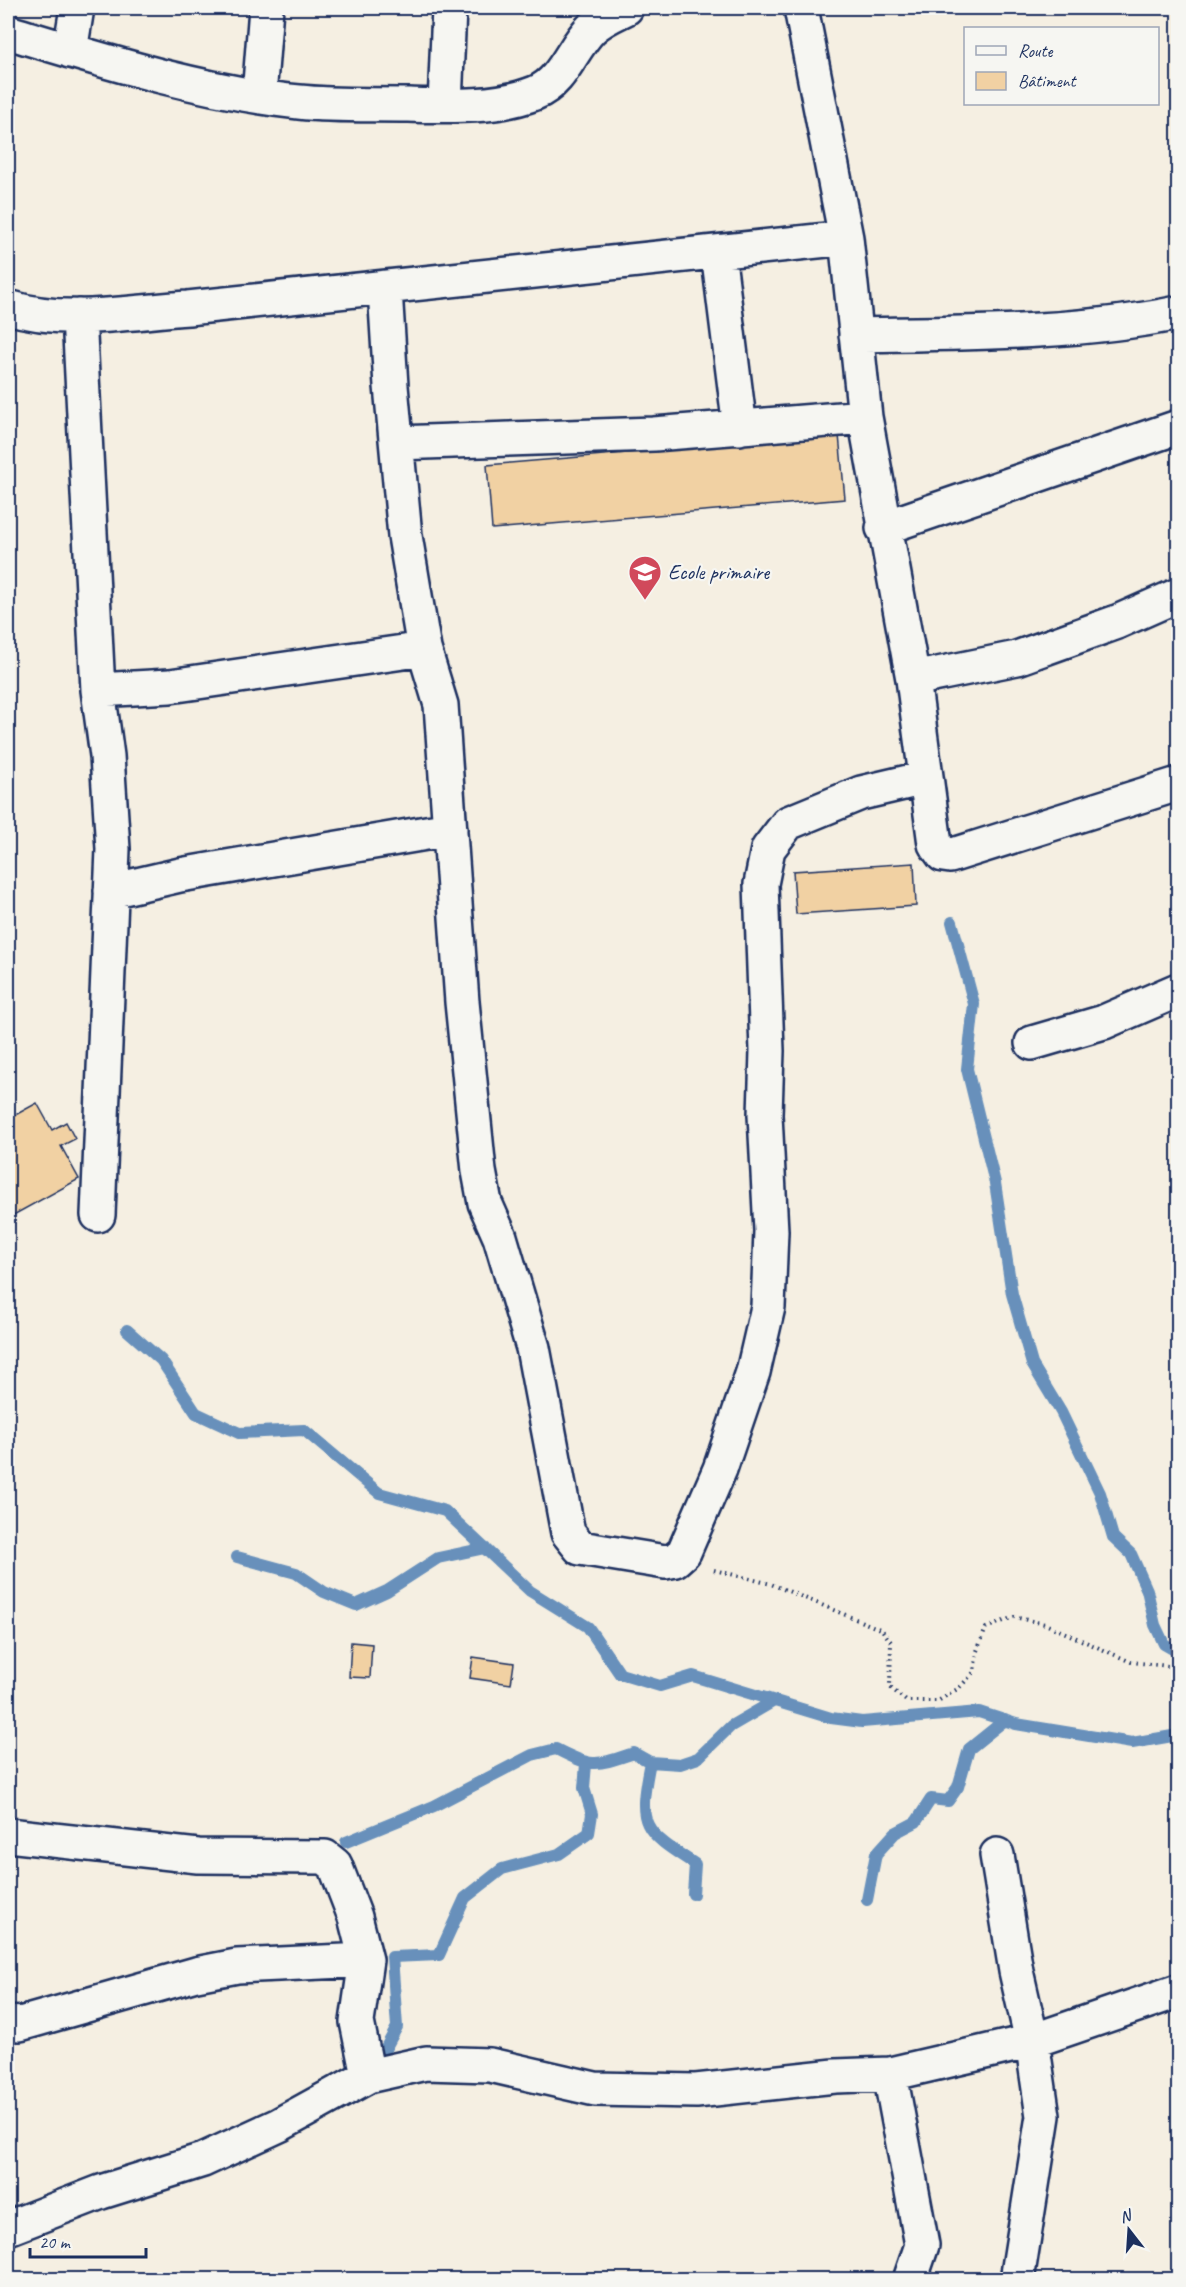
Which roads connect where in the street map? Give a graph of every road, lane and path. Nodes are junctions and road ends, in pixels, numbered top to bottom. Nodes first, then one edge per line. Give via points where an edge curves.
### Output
1 (77, 8) edge
2 (266, 8) edge
3 (449, 8) edge
4 (626, 8) edge
5 (801, 8) edge
6 (8, 32) edge
7 (70, 51) junction
8 (259, 96) junction
9 (445, 105) junction
10 (846, 238) junction
11 (718, 252) junction
12 (385, 289) junction
13 (8, 307) edge
14 (1179, 313) edge
15 (79, 316) junction
16 (856, 335) junction
17 (865, 417) junction
18 (1179, 427) edge
19 (740, 428) junction
20 (397, 443) junction
21 (883, 528) junction
22 (1179, 595) edge
23 (424, 649) junction
24 (913, 679) junction
25 (98, 690) junction
26 (925, 778) junction
27 (1179, 783) edge
28 (450, 829) junction
29 (111, 891) junction
30 (1179, 990) edge
31 (1032, 1043) dead end
32 (98, 1215) dead end
33 (675, 1560) junction
34 (1179, 1667) edge
35 (12, 1830) edge
36 (997, 1855) dead end
37 (366, 1960) junction
38 (1179, 1991) edge
39 (8, 2023) edge
40 (1032, 2041) junction
41 (890, 2074) junction
42 (368, 2076) junction
43 (8, 2228) edge
44 (909, 2280) edge
45 (1017, 2280) edge

1 - 7 street
2 - 8 street
3 - 9 street
4 - 9 street via 590,30 562,71 542,90 521,97
5 - 10 street
6 - 7 street
7 - 8 street via 127,68
8 - 9 street via 337,104
10 - 11 street
10 - 16 street
11 - 12 street
11 - 19 street
12 - 15 street
12 - 20 street
13 - 15 street via 35,314
14 - 16 street via 1023,329
15 - 25 street
16 - 17 street
17 - 19 street
17 - 21 street
18 - 21 street
19 - 20 street
20 - 23 street via 405,536
21 - 24 street
22 - 24 street via 1017,658
23 - 25 street via 170,687
23 - 28 street via 441,705
24 - 26 street
25 - 29 street via 107,756 113,849
26 - 27 street via 935,844 943,855 950,856
26 - 33 street via 861,793 788,823 768,849 761,884 771,1231 768,1307 753,1372 720,1469 684,1552
28 - 29 street via 191,873
28 - 33 street via 462,1002 483,1192 533,1348 568,1533 580,1548 664,1562
29 - 32 street
30 - 31 street via 1104,1022
33 - 34 path via 771,1584 882,1630 891,1642 890,1686 906,1701 938,1701 959,1688 974,1672 986,1628 1014,1617 1045,1624 1131,1662
35 - 37 street via 198,1856 325,1857 334,1865 355,1917
36 - 40 street
37 - 39 street via 237,1966 20,2024
37 - 42 street via 357,2022
38 - 40 street
40 - 41 street
40 - 45 street via 1043,2116
41 - 42 street via 696,2091 595,2088 490,2065 458,2062 426,2063
41 - 44 street via 922,2246
42 - 43 street via 279,2125 203,2160 102,2192

